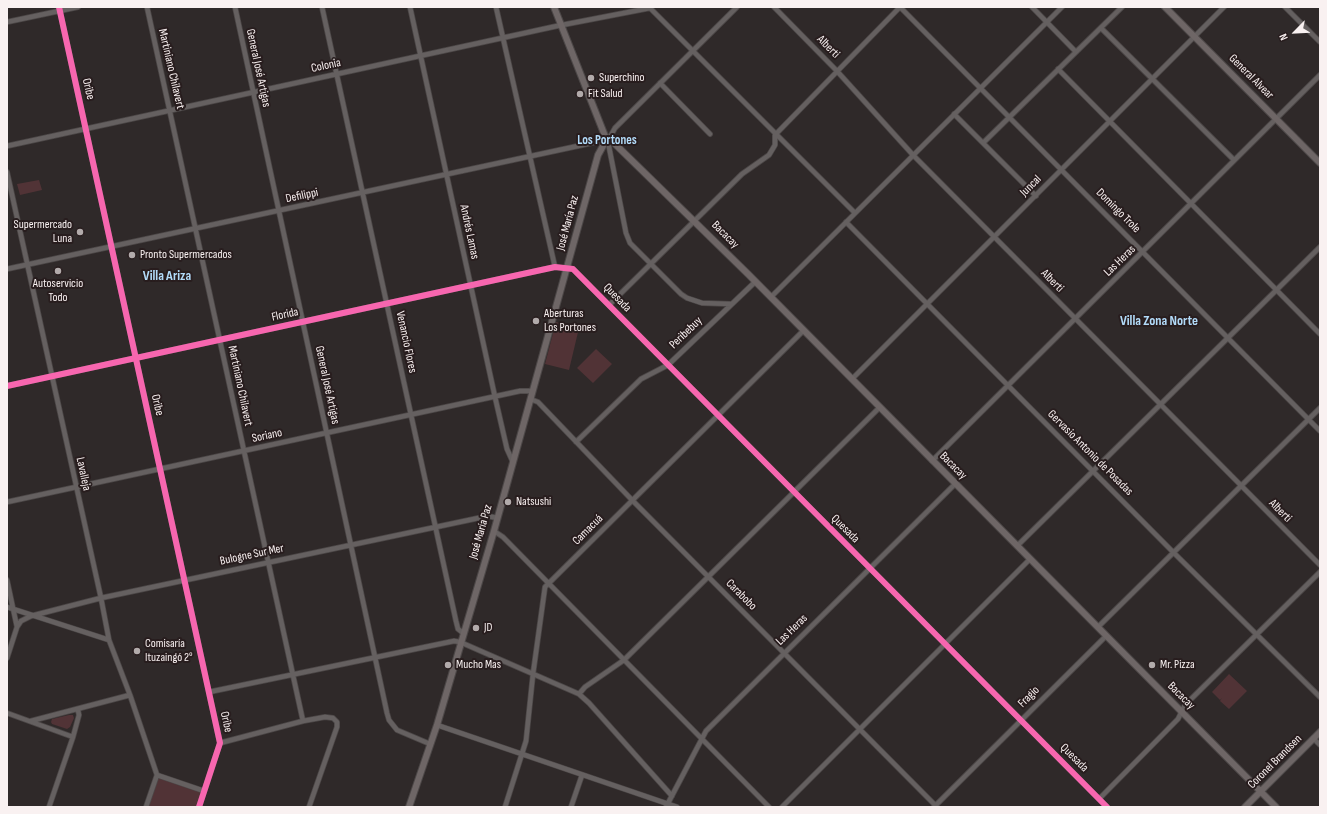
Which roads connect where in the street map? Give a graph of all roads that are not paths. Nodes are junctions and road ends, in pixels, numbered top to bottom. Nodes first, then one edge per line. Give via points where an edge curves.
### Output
1 (78, 7) edge
2 (147, 7) edge
3 (234, 7) edge
4 (322, 7) edge
5 (410, 7) edge
6 (496, 7) edge
7 (554, 7) edge
8 (737, 7) edge
9 (774, 7) edge
10 (900, 7) edge
11 (1032, 7) edge
12 (1062, 7) edge
13 (1122, 7) edge
14 (1166, 7) edge
15 (1224, 7) edge
16 (1285, 7) edge
17 (650, 8) edge
18 (59, 9) edge
19 (7, 22) edge
20 (1047, 22) junction
21 (562, 26) junction
22 (1101, 28) junction
23 (1194, 36) junction
24 (503, 38) junction
25 (1320, 42) edge
26 (692, 51) junction
27 (1076, 52) junction
28 (421, 56) junction
29 (1058, 69) junction
30 (836, 70) junction
31 (337, 74) junction
32 (1320, 75) edge
33 (1152, 79) junction
34 (660, 84) junction
35 (980, 89) junction
36 (253, 92) junction
37 (170, 110) junction
38 (954, 114) junction
39 (1009, 118) junction
40 (1276, 119) junction
41 (1110, 121) junction
42 (86, 129) junction
43 (710, 134) dead end
44 (775, 134) junction
45 (607, 141) junction
46 (983, 143) junction
47 (7, 146) edge
48 (913, 155) junction
49 (529, 156) junction
50 (1234, 160) junction
51 (1320, 163) edge
52 (1062, 170) junction
53 (7, 172) edge
54 (446, 174) junction
55 (363, 193) junction
56 (1036, 196) junction
57 (1192, 204) junction
58 (278, 211) junction
59 (854, 214) junction
60 (694, 220) junction
61 (846, 222) junction
62 (195, 228) junction
63 (994, 237) junction
64 (111, 246) junction
65 (1320, 247) edge
66 (1144, 252) junction
67 (27, 264) junction
68 (651, 264) junction
69 (555, 267) junction
70 (567, 268) junction
71 (7, 269) edge
72 (755, 282) junction
73 (470, 285) junction
74 (1276, 291) junction
75 (771, 298) junction
76 (387, 304) junction
77 (731, 304) junction
78 (927, 304) junction
79 (608, 305) junction
80 (1075, 318) junction
81 (304, 322) junction
82 (804, 330) junction
83 (1320, 334) edge
84 (1229, 338) junction
85 (220, 340) junction
86 (136, 358) junction
87 (668, 365) junction
88 (53, 376) junction
89 (852, 379) junction
90 (1008, 385) junction
91 (7, 386) edge
92 (532, 391) junction
93 (495, 397) junction
94 (530, 399) junction
95 (1161, 405) junction
96 (880, 407) junction
97 (1320, 408) edge
98 (411, 416) junction
99 (718, 416) junction
100 (1309, 420) junction
101 (1320, 431) edge
102 (327, 433) junction
103 (576, 442) junction
104 (243, 451) junction
105 (512, 460) junction
106 (932, 461) junction
107 (161, 469) junction
108 (1094, 471) junction
109 (955, 484) junction
110 (1242, 486) junction
111 (76, 487) junction
112 (793, 492) junction
113 (632, 500) junction
114 (7, 502) edge
115 (497, 518) junction
116 (436, 527) junction
117 (494, 531) junction
118 (351, 545) junction
119 (1017, 546) junction
120 (1174, 553) junction
121 (1030, 559) junction
122 (268, 562) junction
123 (1320, 565) edge
124 (870, 569) junction
125 (1320, 572) edge
126 (709, 576) junction
127 (184, 579) junction
128 (7, 580) edge
129 (548, 584) junction
130 (101, 598) junction
131 (7, 607) edge
132 (13, 609) junction
133 (31, 616) junction
134 (17, 627) junction
135 (1098, 628) junction
136 (463, 633) junction
137 (1256, 635) junction
138 (1106, 636) junction
139 (109, 640) junction
140 (460, 642) junction
141 (945, 644) junction
142 (784, 652) junction
143 (7, 658) edge
144 (376, 658) junction
145 (624, 660) junction
146 (533, 674) junction
147 (292, 675) junction
148 (209, 692) junction
149 (579, 694) junction
150 (130, 695) junction
151 (1320, 697) edge
152 (78, 710) junction
153 (1182, 712) junction
154 (7, 713) edge
155 (31, 721) junction
156 (303, 721) junction
157 (1021, 721) junction
158 (436, 725) junction
159 (859, 728) junction
160 (1320, 732) edge
161 (73, 737) junction
162 (701, 737) junction
163 (1314, 738) junction
164 (220, 743) junction
165 (430, 744) junction
166 (1320, 745) edge
167 (522, 755) junction
168 (582, 775) junction
169 (157, 776) junction
170 (204, 791) junction
171 (1261, 792) junction
172 (672, 796) junction
173 (1099, 799) junction
174 (667, 806) edge
175 (49, 807) edge
176 (146, 807) edge
177 (199, 807) edge
178 (309, 807) edge
179 (410, 807) edge
180 (505, 807) edge
181 (571, 807) edge
182 (677, 807) edge
183 (769, 807) edge
184 (782, 807) edge
185 (935, 807) edge
186 (1107, 807) edge
187 (1245, 807) edge
188 (1276, 807) edge

1 - 18 street
2 - 37 street, Martiniano Chilavert
3 - 36 street, General José Artigas
4 - 31 street, Venancio Flores
5 - 28 street, Andrés Lamas
6 - 24 street
7 - 21 street
8 - 26 street
9 - 30 street, Alberti
10 - 30 street
10 - 35 street, Domingo Trole
11 - 20 street
12 - 20 street
13 - 22 street
14 - 23 street, General Alvear
15 - 23 street, Juncal
16 - 25 street
17 - 21 street, Colonia
17 - 26 street
18 - 19 street
18 - 42 street, Oribe
20 - 27 street
20 - 35 street
21 - 24 street, Colonia
21 - 45 street
22 - 27 street
22 - 33 street
23 - 33 street, Juncal
23 - 40 street, General Alvear
24 - 28 street, Colonia
24 - 49 street
26 - 34 street
26 - 44 street
27 - 29 street
28 - 31 street, Colonia
28 - 54 street, Andrés Lamas
29 - 39 street
29 - 41 street
30 - 44 street
30 - 48 street, Alberti
31 - 36 street, Colonia
31 - 55 street, Venancio Flores
32 - 40 street, Las Heras
33 - 41 street, Juncal
33 - 50 street
34 - 43 street
34 - 45 street via 615,128
35 - 38 street
35 - 39 street, Domingo Trole
36 - 37 street, Colonia
36 - 58 street, General José Artigas
37 - 42 street, Colonia
37 - 62 street, Martiniano Chilavert
38 - 46 street
38 - 48 street
39 - 46 street
39 - 52 street, Domingo Trole
40 - 50 street, Las Heras
40 - 51 street, General Alvear
41 - 52 street, Juncal
41 - 57 street
42 - 47 street, Colonia
42 - 64 street, Oribe
44 - 59 street
44 - 60 street via 775,145 769,154 742,174
45 - 49 street, Defilippi
45 - 60 street, Bacacay
45 - 68 street via 628,239
45 - 70 street, José María Paz via 598,155
46 - 56 street
48 - 59 street
48 - 63 street, Alberti
49 - 54 street, Defilippi
49 - 69 street
50 - 57 street, Las Heras
52 - 56 street, Juncal
52 - 66 street, Domingo Trole
53 - 67 street, Lavalleja
54 - 55 street, Defilippi
54 - 73 street, Andrés Lamas
55 - 58 street, Defilippi
55 - 76 street, Venancio Flores
56 - 63 street, Juncal
57 - 66 street, Las Heras
57 - 74 street
58 - 62 street, Defilippi
58 - 81 street, General José Artigas
59 - 61 street
60 - 68 street
60 - 72 street, Bacacay
61 - 75 street
61 - 78 street, Gervasio Antonio de Posadas
62 - 64 street, Defilippi
62 - 85 street, Martiniano Chilavert
63 - 78 street, Juncal
63 - 80 street, Alberti
64 - 67 street, Defilippi
64 - 86 street, Oribe
65 - 74 street
66 - 80 street, Las Heras
66 - 84 street, Domingo Trole
67 - 71 street, Defilippi
67 - 88 street, Lavalleja
68 - 77 street via 687,298 702,303
68 - 79 street
69 - 70 street, Florida
69 - 73 street, Florida
70 - 79 street, Quesada via 576,271
70 - 92 street, José María Paz
72 - 75 street, Bacacay
72 - 77 street, Peribebuy
73 - 76 street, Florida
73 - 93 street, Andrés Lamas
74 - 83 street
74 - 84 street
75 - 82 street, Bacacay
76 - 81 street, Florida
76 - 98 street, Venancio Flores
77 - 87 street, Peribebuy
78 - 89 street, Juncal
78 - 90 street, Gervasio Antonio de Posadas
79 - 87 street, Quesada
80 - 90 street, Las Heras
80 - 95 street, Alberti
81 - 85 street, Florida
81 - 102 street, General José Artigas
82 - 89 street, Bacacay
82 - 99 street, Camacuá
84 - 95 street
84 - 100 street, Domingo Trole
85 - 86 street, Florida
85 - 104 street, Martiniano Chilavert
86 - 88 street, Florida
86 - 107 street, Oribe
87 - 99 street, Quesada
87 - 103 street, Peribebuy via 638,381
88 - 91 street, Florida
88 - 111 street, Lavalleja
89 - 96 street, Bacacay
90 - 106 street, Las Heras
90 - 108 street, Gervasio Antonio de Posadas
92 - 93 street, Soriano via 525,390
92 - 94 street, José María Paz
93 - 98 street, Soriano
93 - 105 street, Andrés Lamas
94 - 103 street, Carabobo via 538,402
94 - 105 street, José María Paz
95 - 108 street
95 - 110 street, Alberti
96 - 106 street, Bacacay
96 - 112 street
97 - 100 street
98 - 102 street, Soriano
98 - 116 street, Venancio Flores
99 - 112 street, Quesada
99 - 113 street, Camacuá
100 - 101 street, Domingo Trole
100 - 110 street
102 - 104 street, Soriano
102 - 118 street, General José Artigas
103 - 113 street, Carabobo
104 - 107 street, Soriano
104 - 122 street, Martiniano Chilavert
105 - 115 street, José María Paz
106 - 109 street, Bacacay
107 - 111 street, Soriano
107 - 127 street, Oribe
108 - 119 street
108 - 120 street, Gervasio Antonio de Posadas
109 - 119 street, Bacacay
109 - 124 street, Las Heras
110 - 120 street
110 - 123 street, Alberti
111 - 114 street, Soriano
111 - 130 street, Lavalleja
112 - 124 street, Quesada
112 - 126 street
113 - 126 street, Carabobo
113 - 129 street, Camacuá
115 - 116 street, Bulogne Sur Mer via 488,516
115 - 117 street, José María Paz
116 - 118 street, Bulogne Sur Mer
116 - 136 street, Venancio Flores via 458,629
117 - 129 street via 503,537
117 - 136 street, José María Paz
118 - 122 street, Bulogne Sur Mer
118 - 144 street, General José Artigas
119 - 121 street, Bacacay
120 - 135 street
120 - 137 street, Gervasio Antonio de Posadas
121 - 135 street, Bacacay
121 - 141 street
122 - 127 street, Bulogne Sur Mer
122 - 147 street, Martiniano Chilavert
124 - 141 street, Quesada
124 - 142 street, Las Heras
125 - 137 street
126 - 142 street, Carabobo
126 - 145 street
127 - 130 street, Bulogne Sur Mer
127 - 148 street, Oribe
128 - 132 street
129 - 145 street
129 - 146 street, Camacuá via 544,591
130 - 133 street, Bulogne Sur Mer
130 - 139 street, Lavalleja
131 - 132 street
132 - 133 street
132 - 134 street
133 - 134 street, Bulogne Sur Mer via 21,621
133 - 139 street
134 - 143 street
135 - 138 street, Bacacay
136 - 140 street, José María Paz
137 - 151 street, Gervasio Antonio de Posadas
137 - 153 street via 1185,705
138 - 153 street, Bacacay
138 - 157 street, Fragio
139 - 150 street, Lavalleja
140 - 144 street via 454,641
140 - 146 street
140 - 158 street, José María Paz
141 - 157 street, Quesada
141 - 159 street
142 - 159 street, Carabobo
142 - 162 street, Las Heras
144 - 147 street
144 - 165 street, General José Artigas via 389,720 403,734
145 - 149 street
145 - 162 street
146 - 149 street
146 - 167 street, Camacuá via 526,741
147 - 148 street
147 - 156 street, Martiniano Chilavert
148 - 164 street, Oribe
149 - 172 street
150 - 152 street
150 - 169 street, Lavalleja
152 - 155 street
152 - 161 street via 80,715
153 - 171 street, Bacacay
153 - 173 street
154 - 155 street
155 - 161 street
156 - 164 street
156 - 178 street via 328,716 337,722
157 - 173 street, Quesada
157 - 185 street, Fragio
158 - 165 street, José María Paz
158 - 167 street
159 - 184 street
159 - 185 street, Carabobo
160 - 163 street, Coronel Brandsen
161 - 175 street
162 - 172 street, Las Heras
162 - 183 street
163 - 166 street
163 - 171 street, Coronel Brandsen
164 - 170 street, Oribe
165 - 179 street, José María Paz
167 - 168 street
167 - 180 street, Camacuá
168 - 174 street
168 - 181 street
169 - 170 street
169 - 176 street
170 - 177 street, Oribe
171 - 187 street, Coronel Brandsen
171 - 188 street, Bacacay
172 - 174 street, Las Heras
173 - 186 street, Quesada
174 - 182 street

